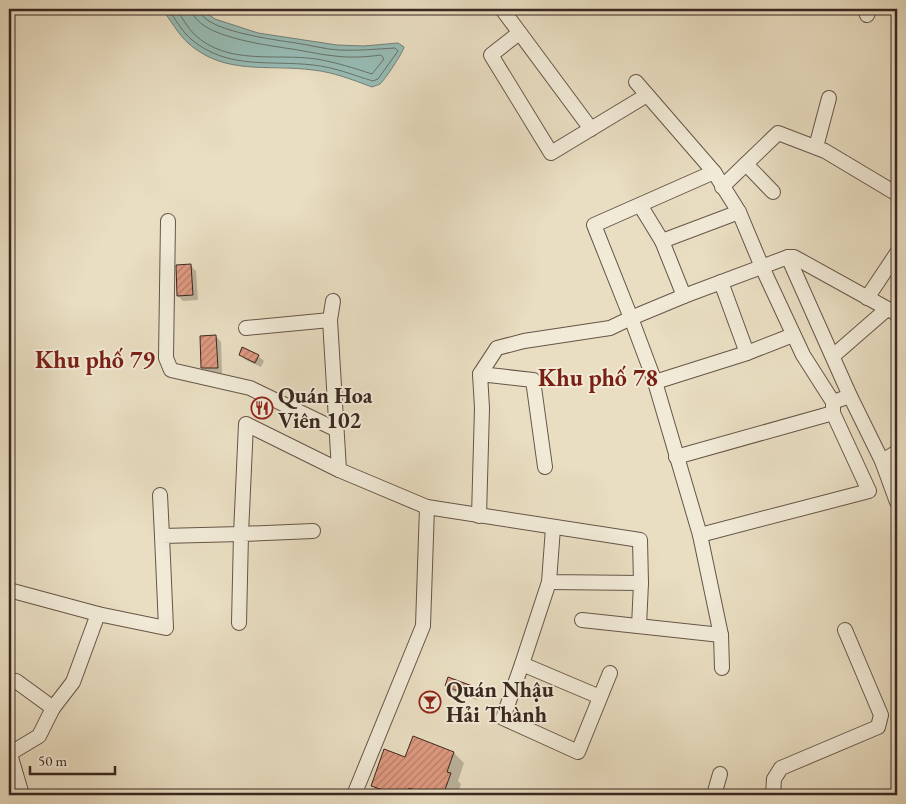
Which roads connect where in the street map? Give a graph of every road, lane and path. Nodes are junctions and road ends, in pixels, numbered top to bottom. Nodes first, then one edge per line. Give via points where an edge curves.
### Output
1 (502, 9) edge
2 (519, 33) junction
3 (636, 82) dead end
4 (647, 95) junction
5 (830, 98) dead end
6 (590, 129) junction
7 (816, 147) junction
8 (746, 164) junction
9 (714, 172) junction
10 (722, 186) junction
11 (773, 192) dead end
12 (897, 194) edge
13 (640, 205) junction
14 (739, 212) junction
15 (168, 221) dead end
16 (662, 241) junction
17 (897, 252) edge
18 (786, 258) junction
19 (762, 267) junction
20 (721, 282) junction
21 (684, 296) junction
22 (868, 298) junction
23 (333, 301) dead end
24 (892, 311) edge
25 (631, 318) junction
26 (330, 320) junction
27 (246, 328) dead end
28 (793, 335) junction
29 (747, 353) junction
30 (833, 356) junction
31 (480, 374) junction
32 (655, 382) junction
33 (850, 396) junction
34 (833, 408) junction
35 (335, 429) junction
36 (897, 452) edge
37 (676, 457) junction
38 (882, 461) junction
39 (545, 466) dead end
40 (339, 470) junction
41 (160, 495) dead end
42 (897, 502) edge
43 (427, 507) junction
44 (479, 516) junction
45 (553, 528) junction
46 (313, 531) dead end
47 (241, 534) junction
48 (700, 535) junction
49 (162, 536) junction
50 (550, 582) junction
51 (641, 584) junction
52 (9, 590) edge
53 (98, 614) junction
54 (582, 620) dead end
55 (239, 623) dead end
56 (639, 626) junction
57 (845, 630) dead end
58 (721, 635) junction
59 (522, 664) junction
60 (722, 668) dead end
61 (610, 673) dead end
62 (16, 681) dead end
63 (600, 697) junction
64 (53, 708) junction
65 (9, 754) edge
66 (720, 774) dead end
67 (22, 795) edge
68 (354, 795) edge
69 (714, 795) edge
70 (773, 795) edge

1 - 2 street
2 - 6 street
2 - 6 street via 491,55 551,153
3 - 4 street
4 - 6 street
4 - 9 street
5 - 7 street
7 - 8 street via 778,133
7 - 12 street
8 - 10 street
8 - 11 street
9 - 10 street
9 - 13 street
10 - 14 street
13 - 16 street
13 - 25 street via 594,225
14 - 16 street
14 - 19 street
15 - 35 street via 166,358 171,370 250,388
16 - 21 street
17 - 22 street
18 - 19 street
18 - 22 street via 794,257
18 - 30 street
19 - 20 street
19 - 28 street
20 - 21 street
20 - 29 street
21 - 25 street
22 - 24 street
23 - 26 street
24 - 30 street
25 - 31 street via 610,328 497,348
25 - 32 street
26 - 27 street
26 - 35 street
28 - 29 street
28 - 34 street
29 - 32 street
30 - 33 street
31 - 39 street via 533,380
31 - 44 street
32 - 37 street
33 - 34 street
33 - 38 street
34 - 37 street
34 - 48 street via 869,491
35 - 40 street
36 - 38 street
37 - 48 street
38 - 42 street
40 - 43 street
40 - 47 street via 246,424
41 - 49 street
43 - 44 street
43 - 68 street via 423,626
44 - 45 street
45 - 50 street
45 - 51 street via 640,540
46 - 47 street
47 - 49 street
47 - 55 street
48 - 58 street
49 - 53 street via 166,628
50 - 51 street
50 - 59 street
51 - 56 street
52 - 53 street
53 - 64 street via 73,682
54 - 56 street
56 - 58 street
57 - 70 street via 880,715 878,727 781,768 774,779
58 - 60 street
59 - 63 street
59 - 63 street via 503,718 578,752
61 - 63 street
62 - 64 street
64 - 65 street via 39,736
65 - 67 street
66 - 69 street

